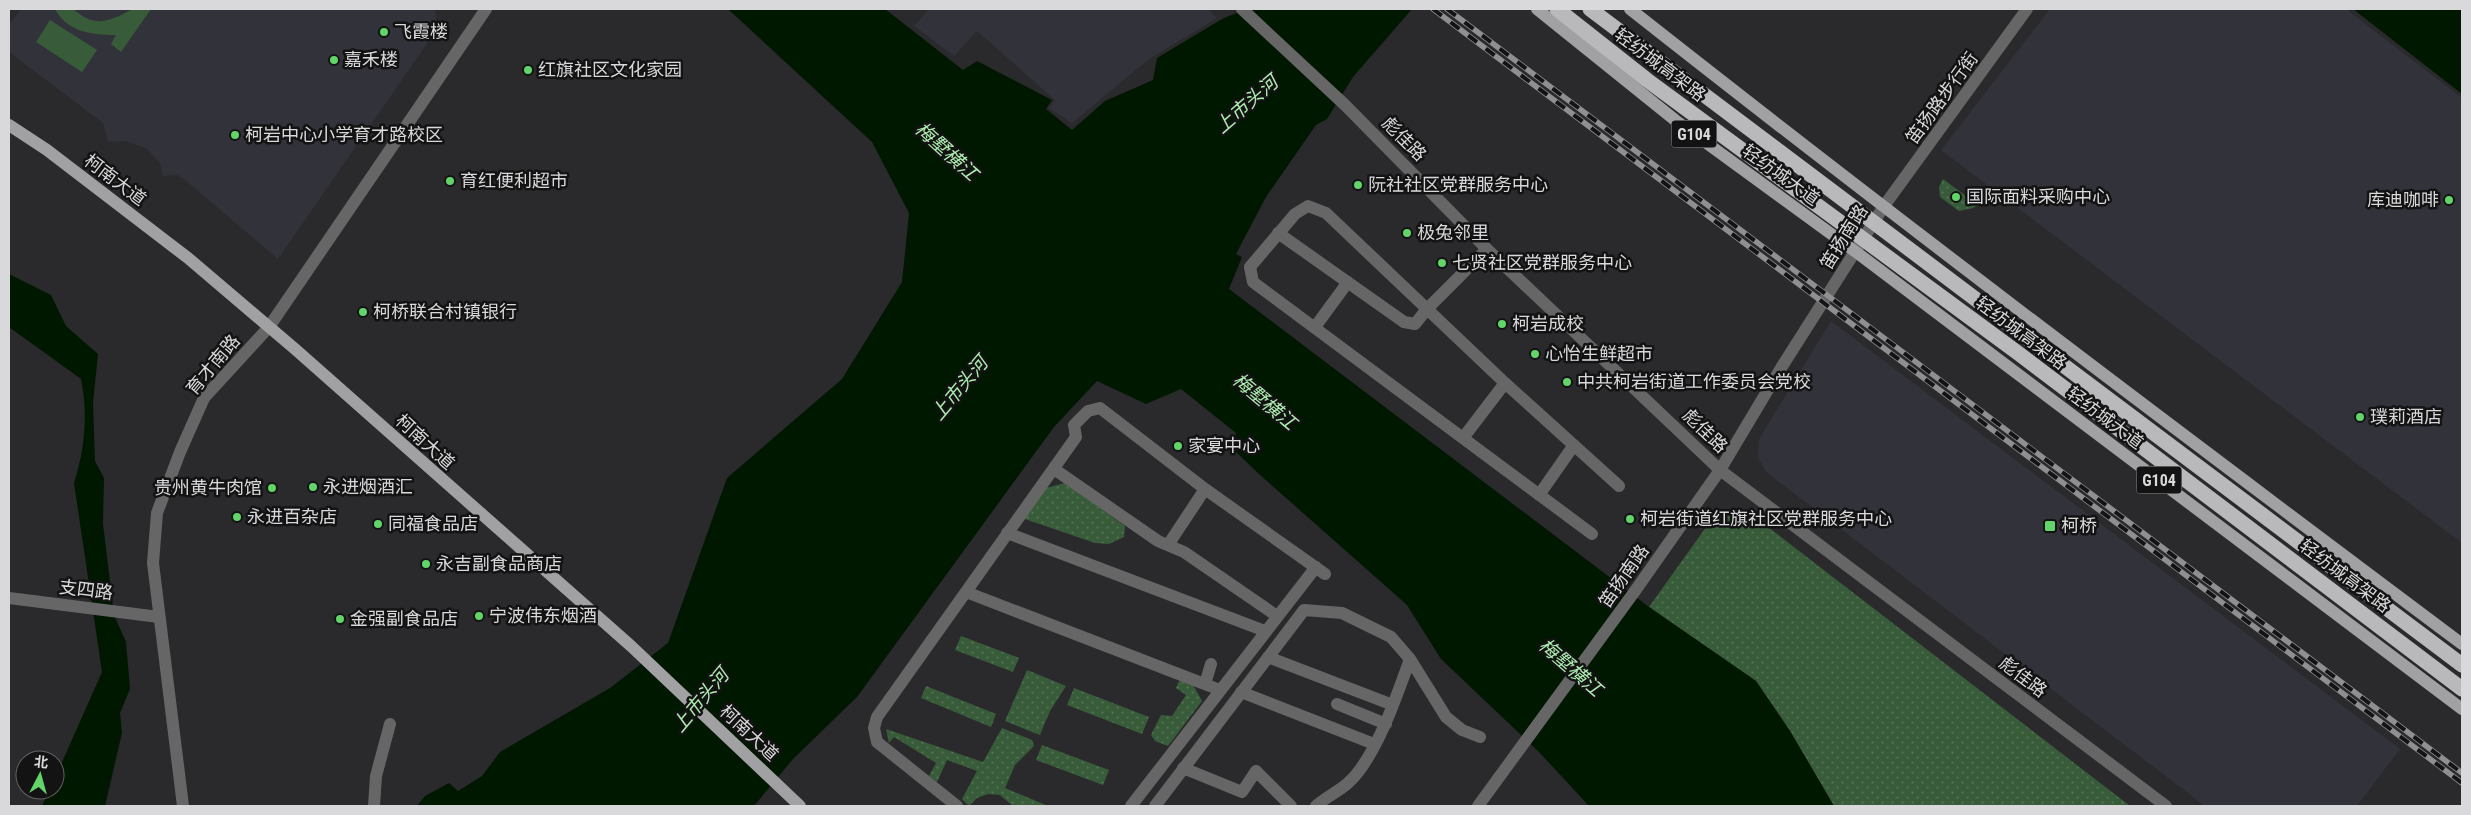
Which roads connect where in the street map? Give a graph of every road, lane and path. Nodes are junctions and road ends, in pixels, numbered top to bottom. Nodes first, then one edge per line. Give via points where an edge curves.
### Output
1 (486, 9) edge
2 (1242, 9) edge
3 (1537, 9) edge
4 (1557, 9) edge
5 (1590, 9) edge
6 (1630, 9) edge
7 (2027, 9) edge
8 (9, 125) edge
9 (1884, 206) junction
10 (1278, 233) junction
11 (1488, 249) junction
12 (1856, 252) junction
13 (1348, 282) junction
14 (1427, 309) junction
15 (269, 327) junction
16 (1314, 327) junction
17 (1505, 383) junction
18 (1463, 438) junction
19 (1574, 446) junction
20 (1054, 469) junction
21 (1720, 470) junction
22 (1619, 486) dead end
23 (1205, 489) junction
24 (1539, 494) junction
25 (1007, 533) junction
26 (1592, 534) dead end
27 (1168, 545) junction
28 (966, 592) junction
29 (9, 598) edge
30 (1277, 616) junction
31 (159, 617) junction
32 (1265, 631) junction
33 (2462, 644) edge
34 (1268, 657) junction
35 (1410, 659) junction
36 (1211, 664) dead end
37 (2462, 665) edge
38 (1205, 684) junction
39 (2462, 688) edge
40 (1220, 690) junction
41 (1241, 692) junction
42 (1337, 704) dead end
43 (1393, 705) junction
44 (2462, 709) edge
45 (390, 724) dead end
46 (1386, 724) junction
47 (1480, 738) dead end
48 (1374, 744) junction
49 (1183, 768) junction
50 (183, 806) edge
51 (374, 806) edge
52 (800, 806) edge
53 (957, 806) edge
54 (1131, 806) edge
55 (1155, 806) edge
56 (1291, 806) edge
57 (1316, 806) edge
58 (1478, 806) edge
59 (2166, 806) edge

1 - 15 street, 育才南路
2 - 11 street, 彪佳路 via 1345,105
3 - 12 main road, 轻纺城大道 / G104 via 1675,120
4 - 39 highway, 轻纺城高架路, bridge via 1647,80 2010,347
5 - 37 highway, 轻纺城高架路, bridge
6 - 9 main road, 轻纺城大道 / G104
7 - 9 street, 笛扬路步行街
8 - 15 main road, 柯南大道 via 47,150 188,258
9 - 12 street, 笛扬南路
9 - 33 main road, 轻纺城大道 / G104
10 - 13 street
10 - 14 street via 1295,214 1308,206 1326,214
10 - 16 street via 1250,267 1253,282
11 - 14 street
11 - 21 street, 彪佳路
12 - 21 street, 笛扬南路
12 - 44 main road, 轻纺城大道 / G104
13 - 14 street via 1404,322 1415,324
13 - 16 street
14 - 17 street
15 - 31 street, 育才南路 via 204,398 180,452 157,513 153,563
15 - 52 main road, 柯南大道 via 630,646
16 - 18 street
17 - 18 street
17 - 19 street
18 - 24 street
19 - 22 street
19 - 24 street
20 - 23 street via 1076,437 1074,424 1088,410 1100,408
20 - 25 street
20 - 27 street
21 - 58 street, 笛扬南路 via 1636,591
21 - 59 street, 彪佳路
23 - 27 street
23 - 30 street via 1320,571
24 - 26 street
25 - 28 street
25 - 32 street
27 - 30 street via 1184,552
28 - 38 street
28 - 53 street via 877,717 874,728 877,742
29 - 31 street, 支四路
30 - 32 street
31 - 50 street, 育才南路
32 - 40 street
34 - 35 street via 1304,610 1342,613 1391,637
34 - 41 street
34 - 43 street
35 - 43 street
35 - 47 street via 1446,716 1462,730
36 - 38 street
38 - 40 street
40 - 54 street
41 - 48 street
41 - 49 street
42 - 46 street
43 - 46 street
45 - 51 street via 376,776
46 - 48 street
48 - 57 street via 1348,783
49 - 55 street
49 - 56 street via 1242,792 1256,771

